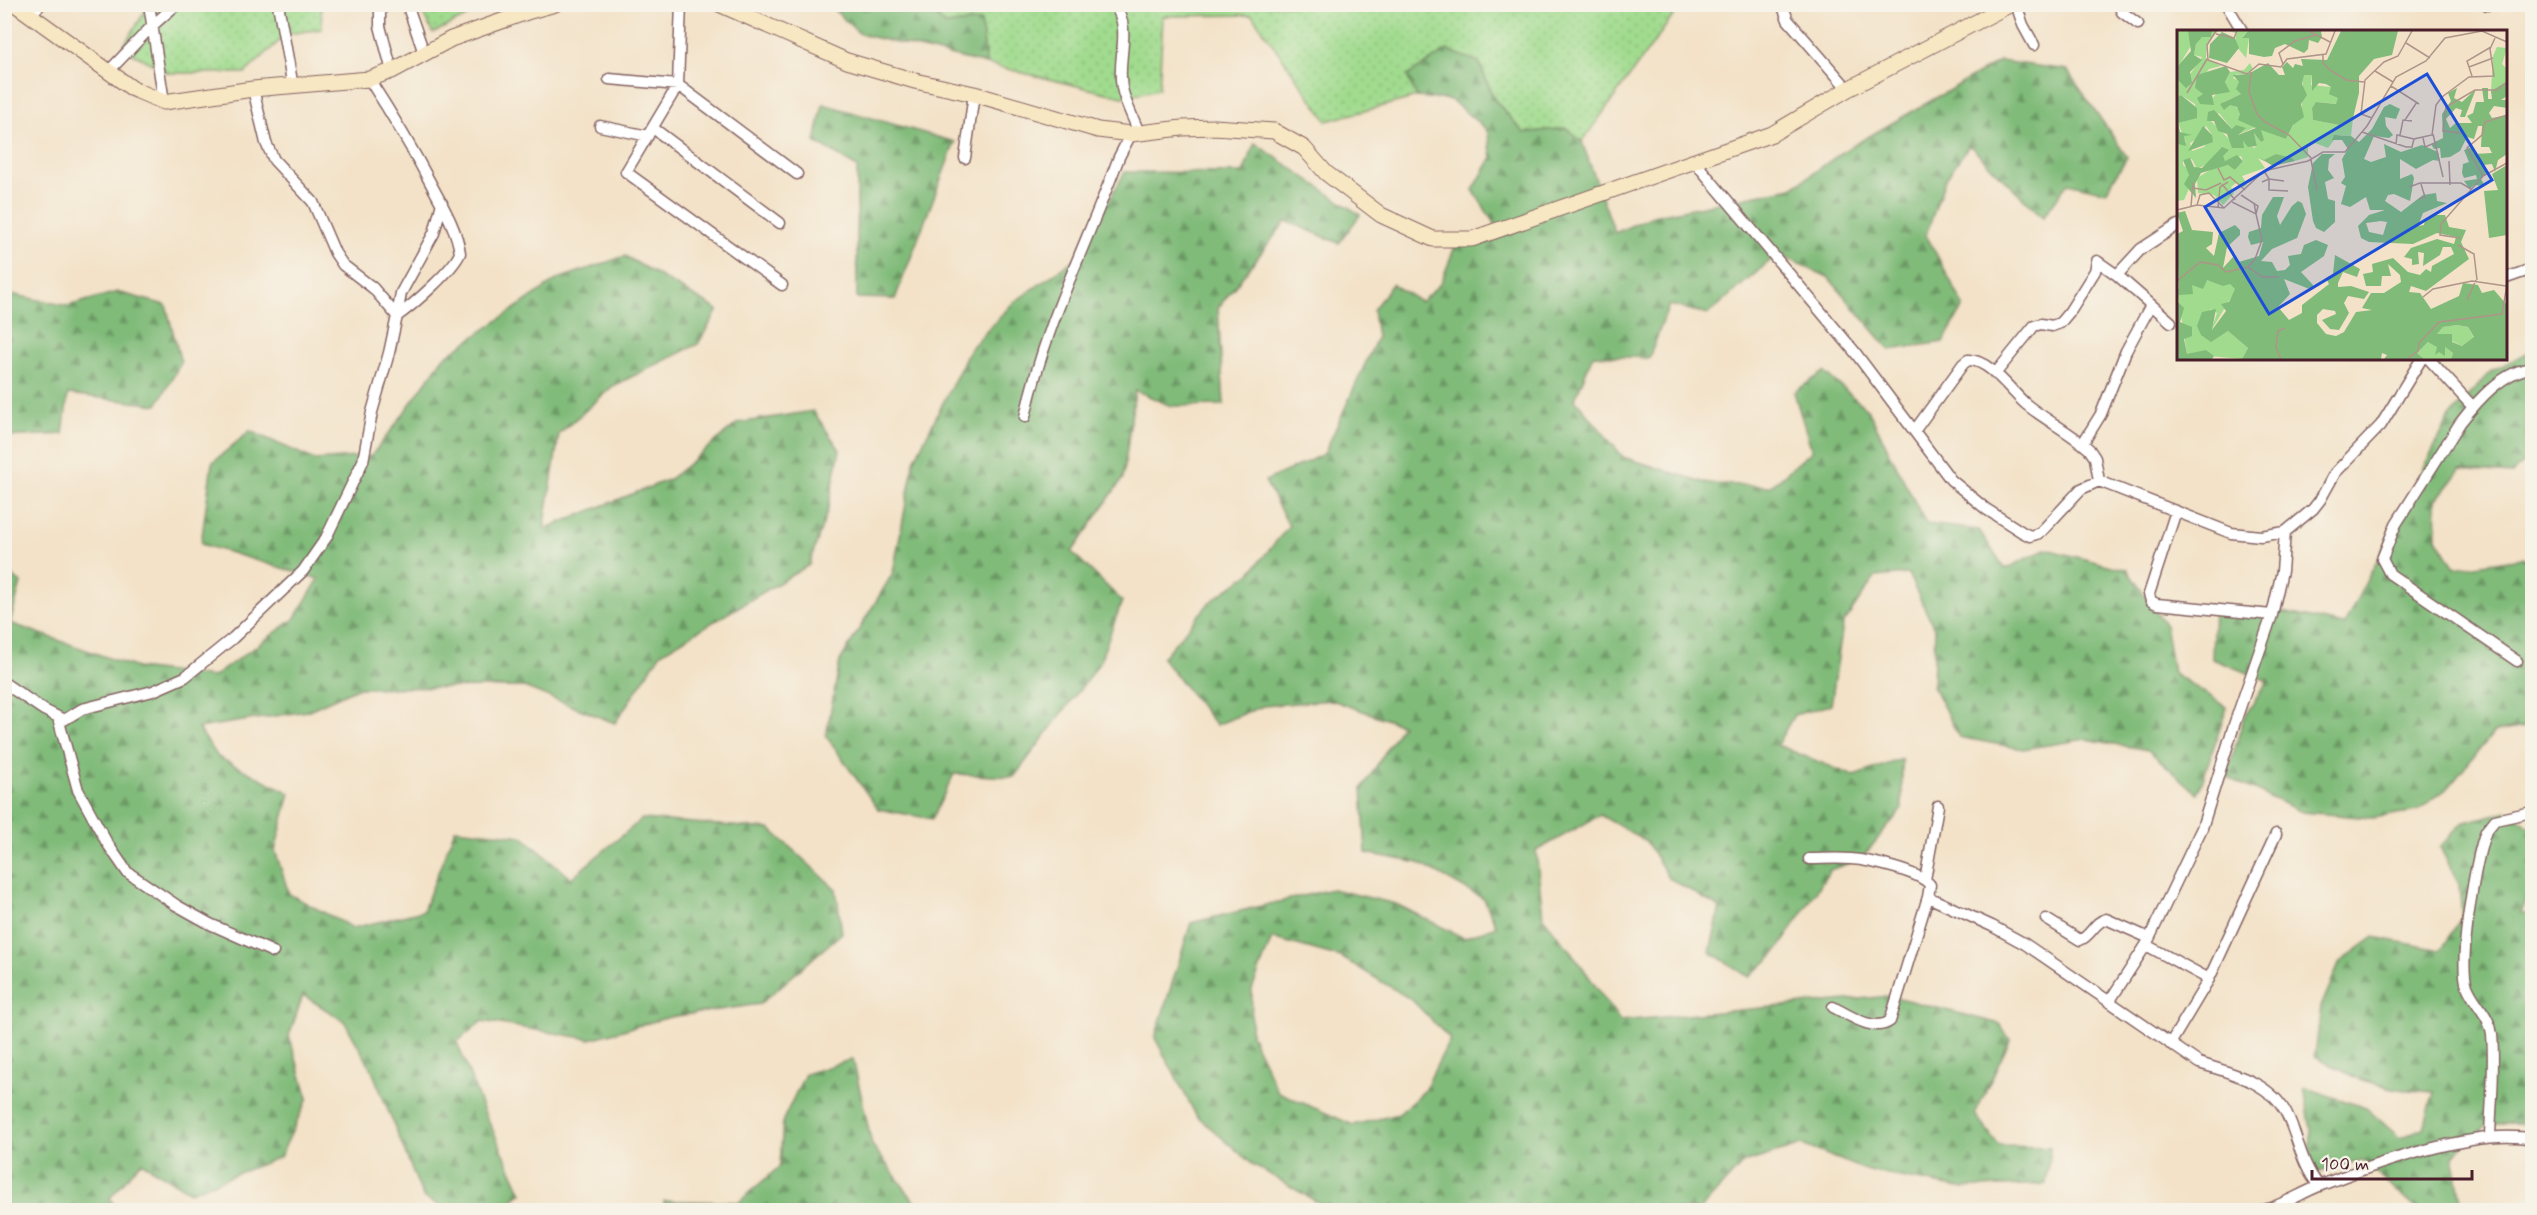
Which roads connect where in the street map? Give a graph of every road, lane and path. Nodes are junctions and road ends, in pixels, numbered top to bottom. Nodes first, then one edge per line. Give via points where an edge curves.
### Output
1 (15, 4) edge
2 (41, 4) edge
3 (149, 4) edge
4 (177, 4) edge
5 (278, 4) edge
6 (380, 4) edge
7 (407, 4) edge
8 (555, 4) edge
9 (681, 4) edge
10 (719, 4) edge
11 (1114, 4) edge
12 (1782, 4) edge
13 (2011, 4) edge
14 (2016, 4) edge
15 (2118, 4) edge
16 (2226, 4) edge
17 (30, 15) junction
18 (2138, 24) dead end
19 (153, 25) junction
20 (2242, 30) edge
21 (2034, 45) dead end
22 (424, 53) junction
23 (392, 71) junction
24 (108, 72) junction
25 (369, 79) junction
26 (609, 79) dead end
27 (678, 85) junction
28 (293, 87) junction
29 (253, 89) junction
30 (1848, 89) junction
31 (974, 94) junction
32 (164, 102) junction
33 (600, 126) dead end
34 (650, 132) junction
35 (1135, 134) junction
36 (965, 158) dead end
37 (1695, 162) junction
38 (797, 174) dead end
39 (442, 203) junction
40 (780, 223) dead end
41 (2177, 226) edge
42 (2532, 269) edge
43 (2117, 275) junction
44 (2507, 277) edge
45 (782, 285) dead end
46 (2151, 305) junction
47 (397, 316) junction
48 (2171, 322) dead end
49 (2421, 360) edge
50 (2423, 360) edge
51 (2532, 368) edge
52 (1995, 374) junction
53 (2473, 407) junction
54 (1024, 417) dead end
55 (1915, 430) junction
56 (2083, 443) junction
57 (2099, 481) junction
58 (2175, 511) junction
59 (2285, 532) junction
60 (2272, 615) junction
61 (2517, 662) dead end
62 (4, 683) edge
63 (58, 718) junction
64 (1938, 806) dead end
65 (2532, 813) edge
66 (2276, 834) dead end
67 (1809, 859) dead end
68 (1925, 880) junction
69 (1928, 897) junction
70 (2046, 919) dead end
71 (2148, 941) junction
72 (273, 952) dead end
73 (2209, 979) junction
74 (2109, 1002) junction
75 (1833, 1007) dead end
76 (2170, 1044) junction
77 (2490, 1136) junction
78 (2532, 1139) edge
79 (2319, 1186) junction
80 (2264, 1210) edge

1 - 17 street
2 - 17 street
3 - 19 street
4 - 19 street
5 - 28 street
6 - 23 street via 380,26
7 - 22 street
8 - 22 street via 452,39
9 - 27 street
10 - 31 street via 847,61
11 - 35 street via 1125,27 1122,90
12 - 30 street via 1788,20
13 - 30 street
14 - 21 street
15 - 18 street
16 - 20 street
17 - 24 street
19 - 24 street
19 - 32 street
22 - 23 street
23 - 25 street
24 - 32 street via 133,89
25 - 28 street
25 - 39 street
26 - 27 street
27 - 34 street
27 - 38 street
28 - 29 street
29 - 32 street
29 - 47 street via 274,160 313,202 343,266 373,288
30 - 37 street via 1772,134
31 - 35 street via 1098,130
31 - 36 street
33 - 34 street
34 - 40 street
34 - 45 street via 626,172
35 - 37 street via 1214,127 1274,131 1304,148 1326,173 1381,215 1433,239 1472,239
35 - 54 street via 1119,157 1046,342
37 - 55 street
39 - 47 street via 434,232 401,293
39 - 47 street via 459,256
41 - 43 street via 2141,249
42 - 44 street
43 - 46 street
43 - 52 street via 2096,261 2095,271 2064,319 2052,326 2034,326
46 - 48 street
46 - 56 street via 2126,351 2101,414
47 - 63 street via 363,461 326,538 303,571 233,638 185,677 153,691 82,709 66,720
49 - 59 street via 2365,444 2335,473 2313,509
50 - 53 street
51 - 53 street via 2509,375
52 - 55 street via 1978,361 1968,360
52 - 56 street via 2027,405
53 - 61 street via 2396,524 2382,559 2390,574
55 - 57 street via 1951,480 1986,509 2030,536 2044,530 2081,489
56 - 57 street via 2095,458
57 - 58 street
58 - 59 street via 2230,533 2261,536
58 - 60 street via 2149,594 2151,601
59 - 60 street via 2282,571
60 - 71 street via 2202,828
62 - 63 street
63 - 72 street via 78,790 127,872 210,924
64 - 68 street
65 - 77 street via 2495,820 2486,831 2466,931 2466,984 2487,1017 2492,1034
66 - 73 street
67 - 68 street via 1852,859
68 - 69 street via 1930,885
69 - 74 street via 2006,934
69 - 75 street via 1890,1021 1875,1026
70 - 71 street via 2080,940 2106,919
71 - 73 street
71 - 74 street
73 - 76 street
74 - 76 street
76 - 79 street via 2199,1063 2269,1090 2287,1114 2303,1161
77 - 78 street
77 - 79 street via 2422,1152
79 - 80 street

